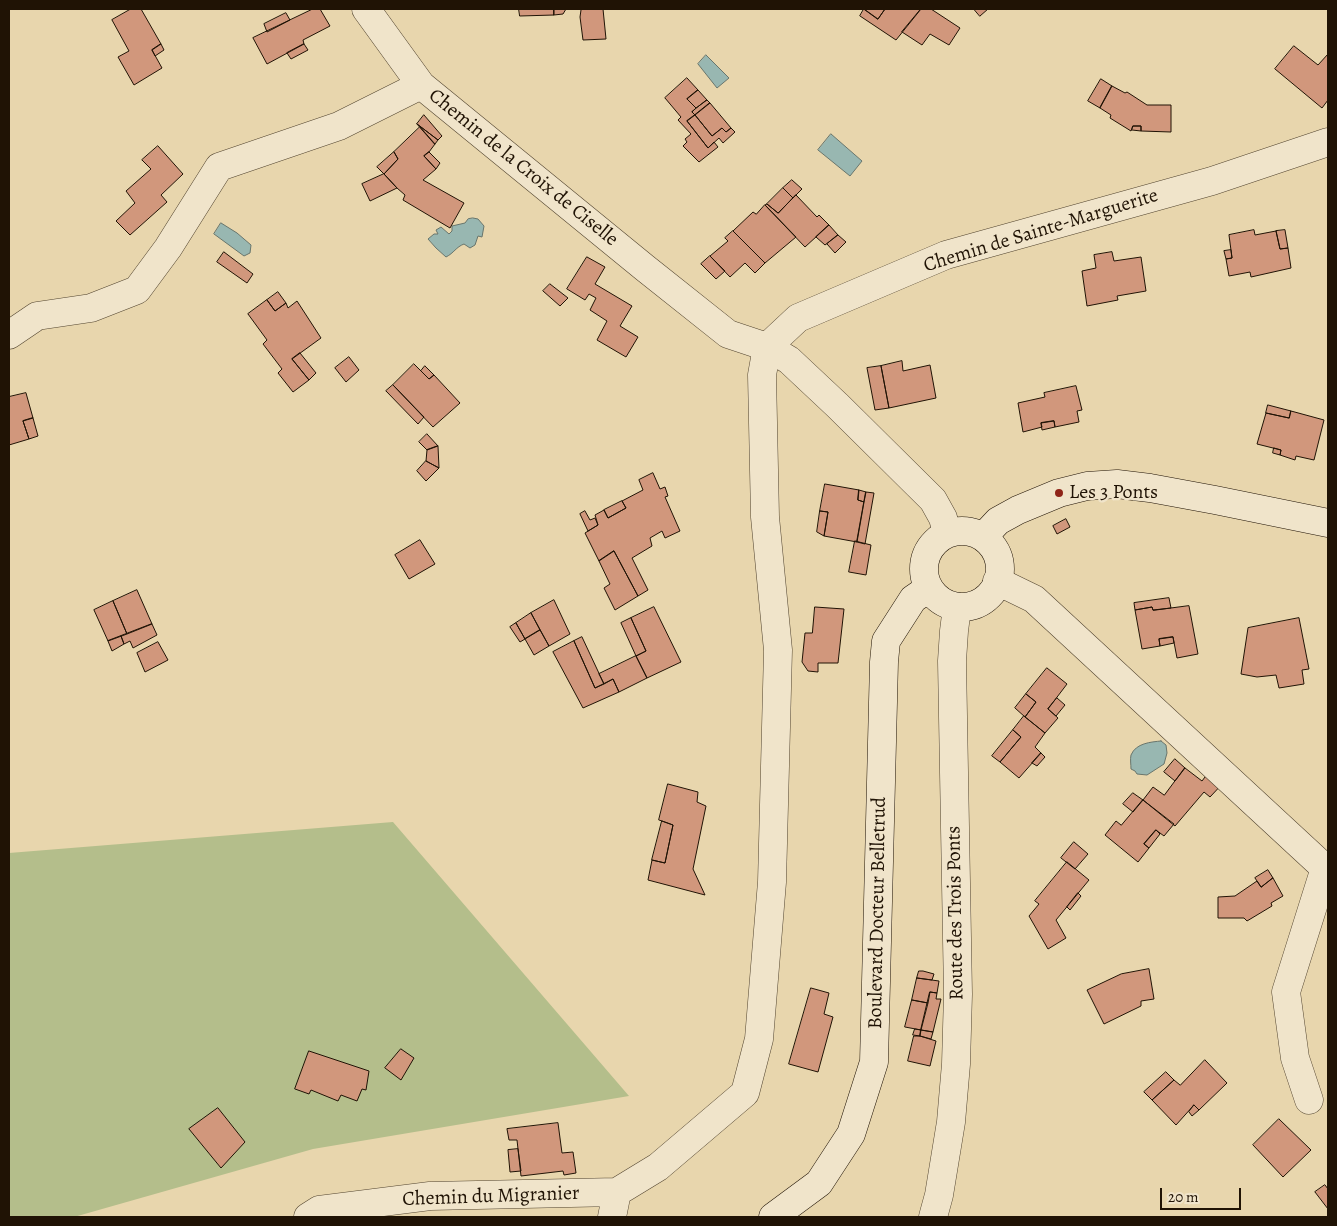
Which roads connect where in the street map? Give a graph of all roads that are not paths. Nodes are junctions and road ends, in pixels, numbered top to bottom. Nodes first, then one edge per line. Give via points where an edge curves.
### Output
1 (366, 9) edge
2 (421, 85) junction
3 (1328, 142) edge
4 (9, 335) edge
5 (767, 347) junction
6 (1328, 523) edge
7 (947, 533) junction
8 (983, 537) junction
9 (997, 581) junction
10 (928, 588) junction
11 (957, 607) junction
12 (1327, 869) edge
13 (1309, 1100) dead end
14 (615, 1204) edge
15 (308, 1217) edge
16 (773, 1217) edge
17 (934, 1217) edge

1 - 2 street
2 - 4 street, Chemin de la Croix de Ciselle via 339,126 219,167 137,290 91,308 36,316
2 - 5 street, Chemin de la Croix de Ciselle via 728,334
3 - 5 street, Chemin de Sainte-Marguerite via 1212,181 946,255 798,318
5 - 7 street, Chemin de la Croix de Ciselle via 789,360 934,500
5 - 14 street via 762,375 765,517 778,650 772,882 759,1039 745,1093
6 - 8 street via 1117,484 1087,486 1059,493 998,521
7 - 8 street via 966,531
7 - 10 street via 934,543 925,557 923,573
8 - 9 street via 996,550 1000,568
9 - 11 street via 987,598 973,606
9 - 12 street via 1034,599
10 - 11 street via 946,604
10 - 16 street, Boulevard Docteur Belletrud via 913,599 886,641 874,1062 851,1134 819,1183
11 - 17 street, Route des Trois Ponts via 952,661 958,994 956,1064 951,1122
12 - 13 street via 1286,992 1295,1058
14 - 15 street, Chemin du Migranier via 430,1196 318,1210

